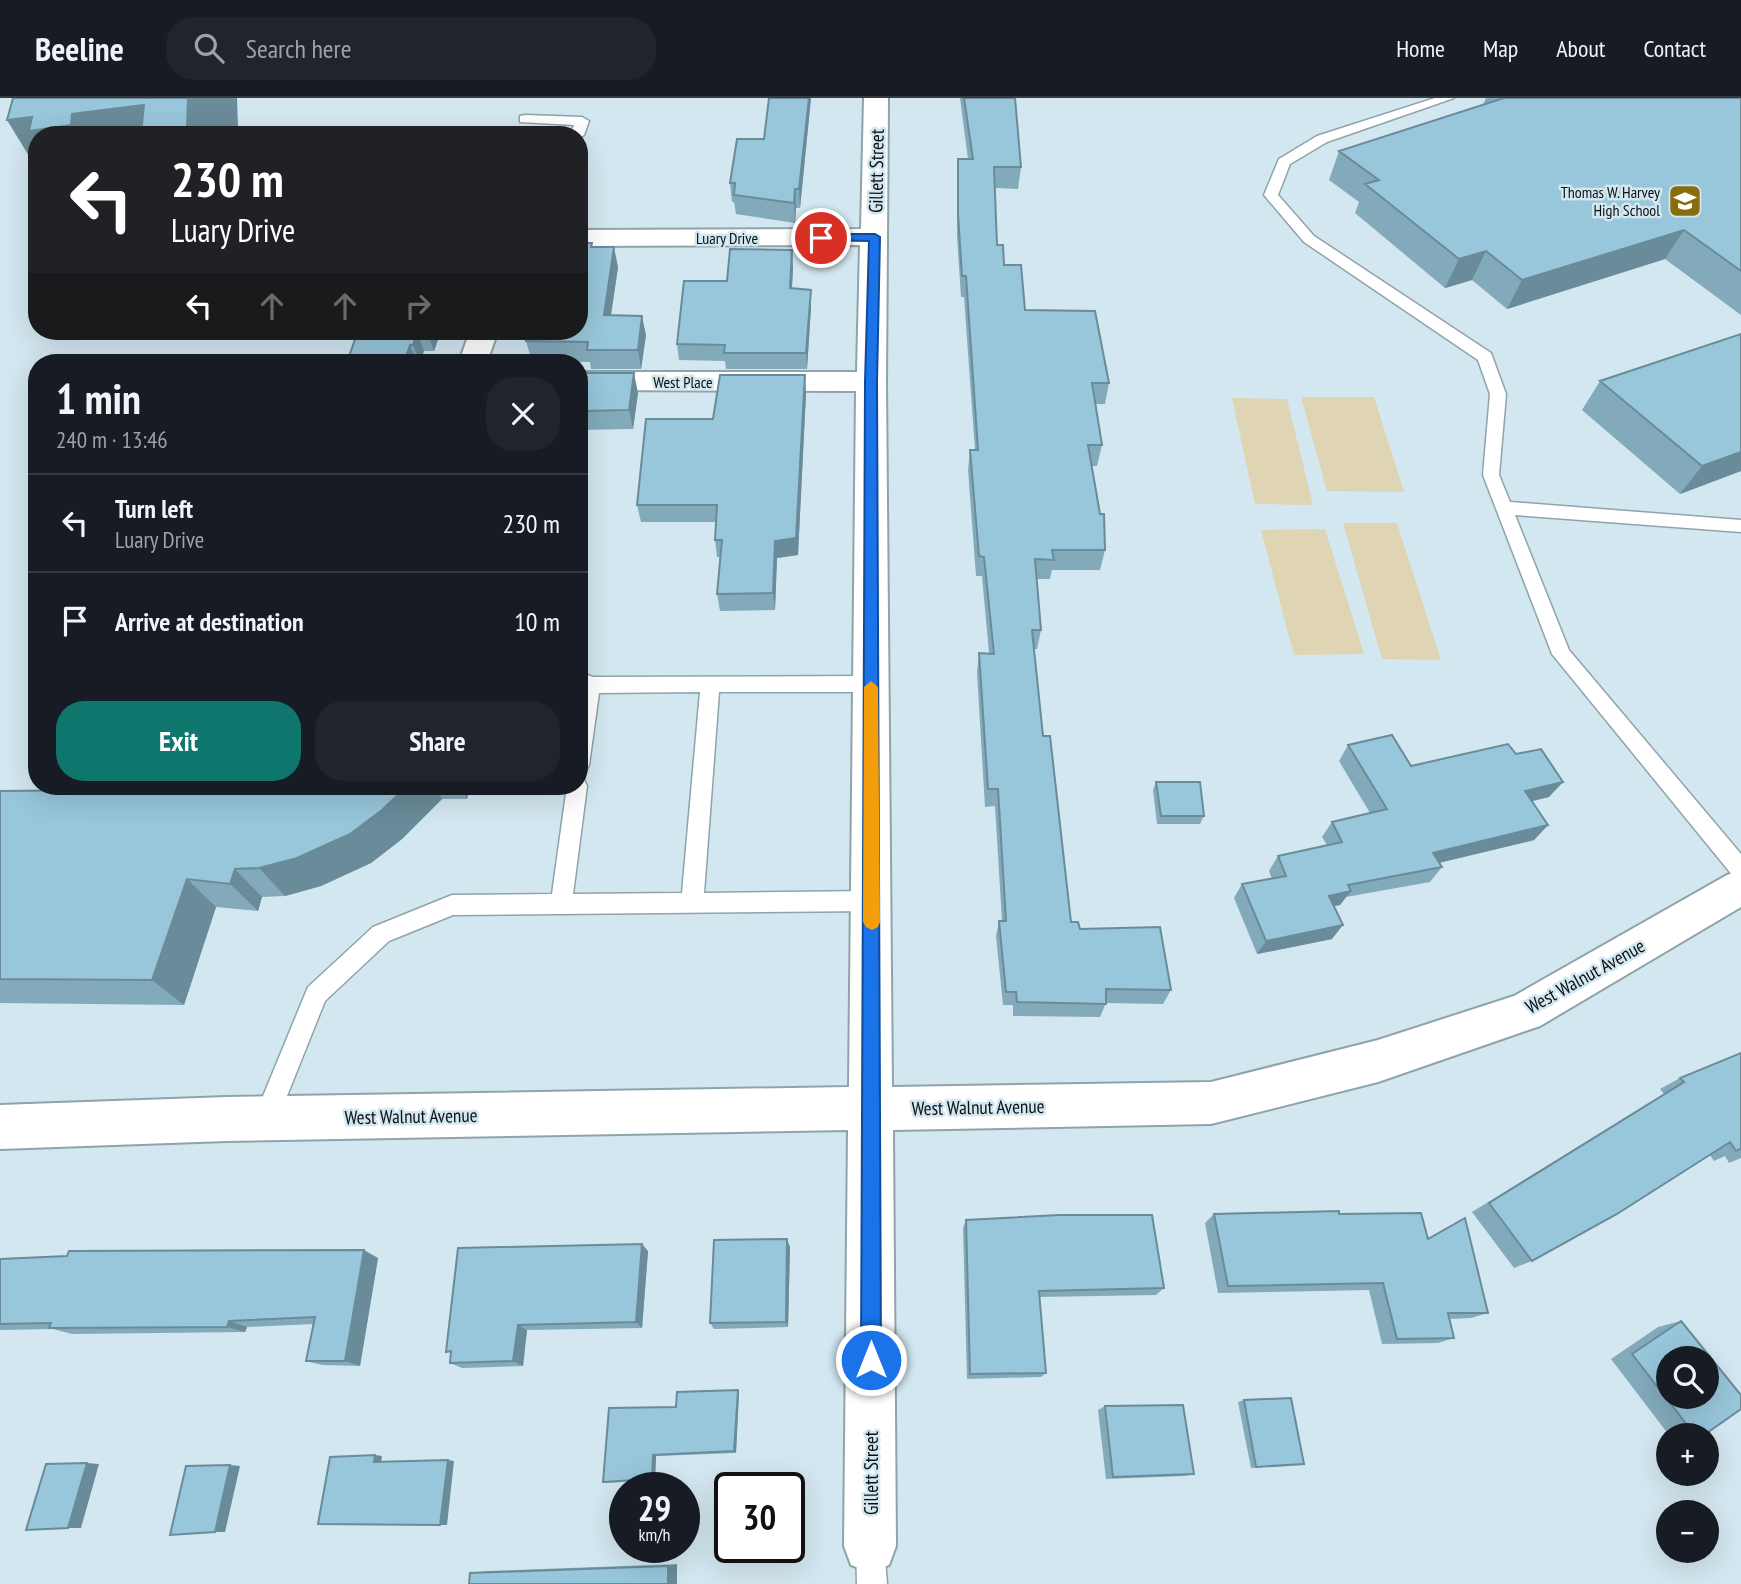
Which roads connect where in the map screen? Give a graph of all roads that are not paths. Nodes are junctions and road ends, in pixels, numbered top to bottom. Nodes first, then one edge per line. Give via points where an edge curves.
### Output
1 (876, 98) edge
2 (1448, 98) edge
3 (525, 119) dead end
4 (580, 126) edge
5 (875, 237) junction
6 (588, 238) edge
7 (588, 382) edge
8 (871, 382) junction
9 (1504, 508) junction
10 (1741, 526) edge
11 (588, 682) edge
12 (710, 684) junction
13 (871, 684) junction
14 (575, 795) edge
15 (1741, 869) edge
16 (1741, 887) edge
17 (872, 901) junction
18 (692, 903) junction
19 (561, 904) junction
20 (872, 1108) junction
21 (266, 1118) junction
22 (0, 1126) edge
23 (870, 1546) joint
24 (872, 1584) edge

1 - 5 street, Gillett Street
2 - 9 lane via 1322,139 1284,162 1271,195 1308,239 1485,357 1499,394 1491,475
3 - 4 lane via 582,121
5 - 6 street, Luary Drive
5 - 8 street, Gillett Street
7 - 8 street, West Place
8 - 13 street, Gillett Street
9 - 10 lane
9 - 15 lane via 1561,654
11 - 12 lane
12 - 13 lane
12 - 18 lane
13 - 17 street, Gillett Street
14 - 19 lane
16 - 20 street, West Walnut Avenue via 1525,1012 1365,1064 1211,1103
17 - 18 lane
17 - 20 street, Gillett Street
18 - 19 lane
19 - 21 lane via 452,905 382,934 316,994
20 - 21 street, West Walnut Avenue
20 - 23 street, Gillett Street
21 - 22 street, West Walnut Avenue
23 - 24 lane

